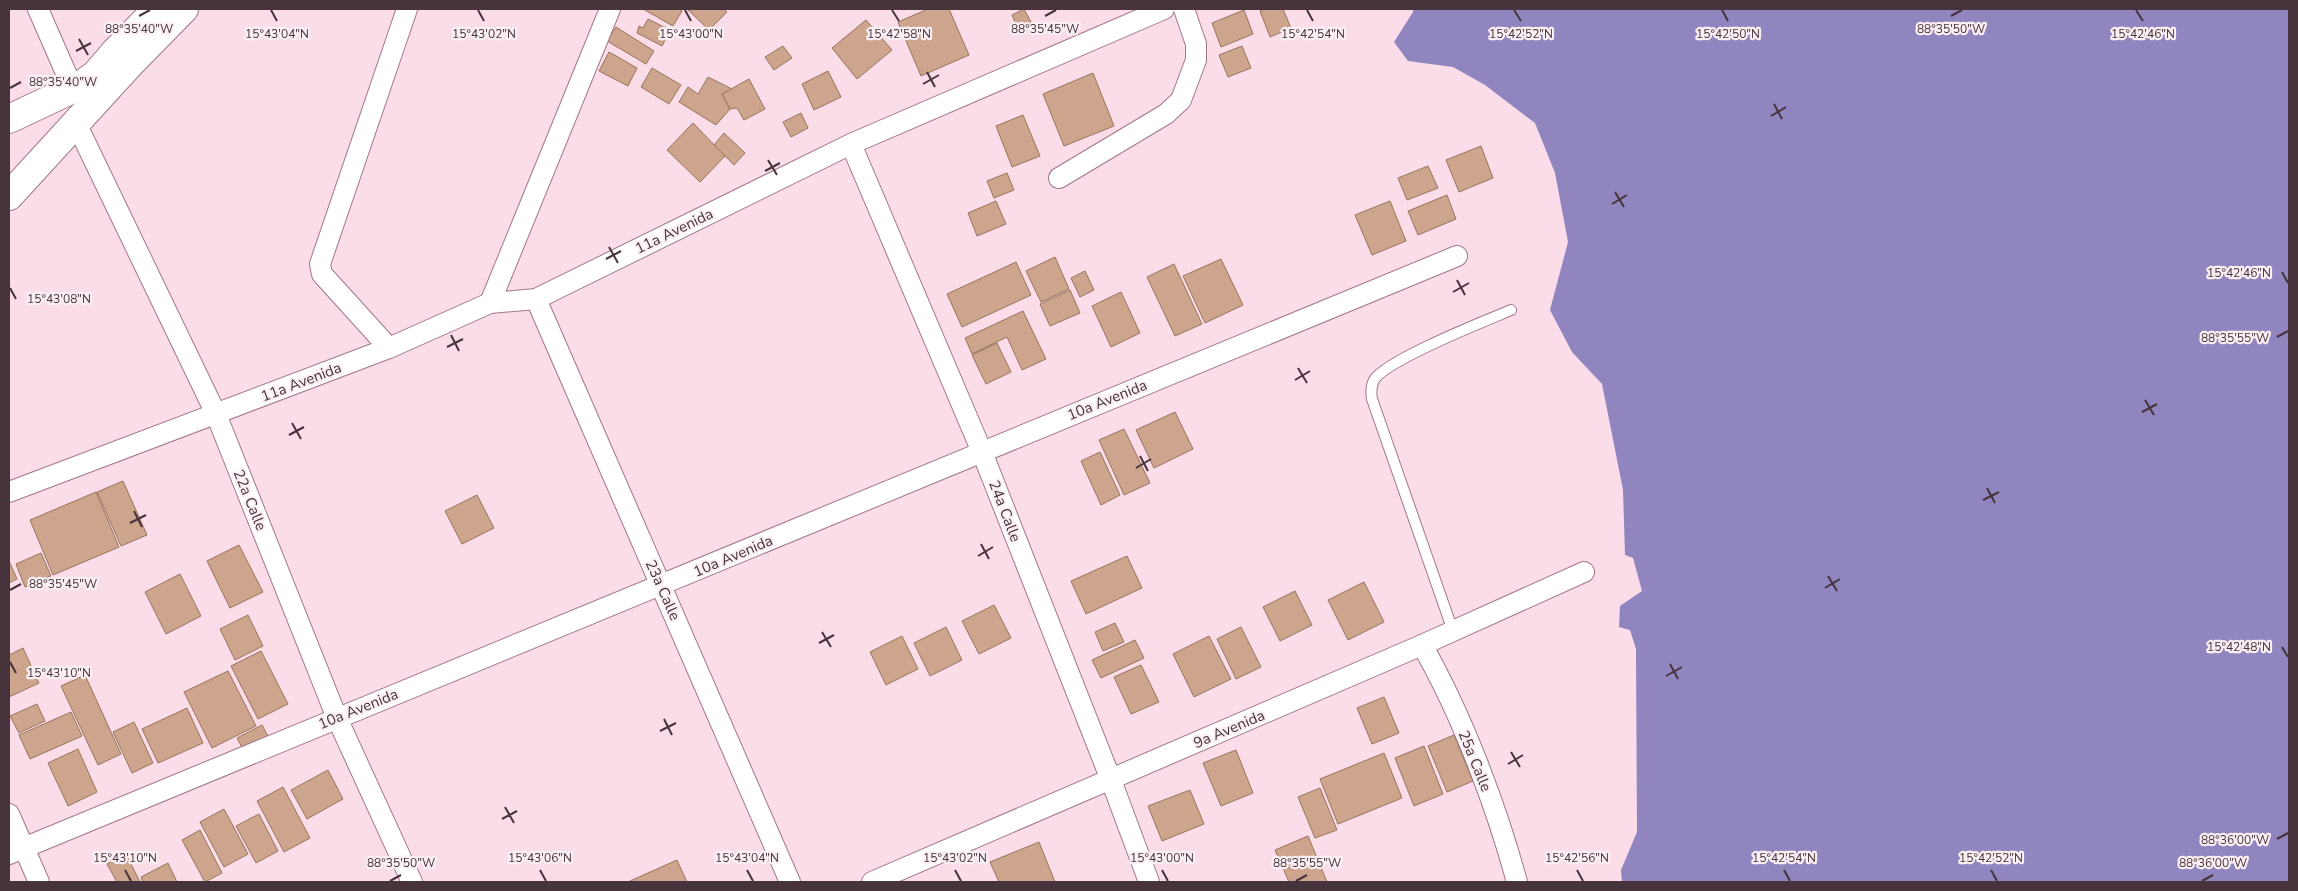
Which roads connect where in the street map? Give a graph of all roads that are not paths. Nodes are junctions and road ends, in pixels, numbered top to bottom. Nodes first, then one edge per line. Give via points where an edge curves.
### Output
1 (38, 9) edge
2 (157, 9) edge
3 (184, 9) edge
4 (407, 9) edge
5 (610, 9) edge
6 (1160, 9) edge
7 (1184, 9) edge
8 (122, 58) junction
9 (70, 81) junction
10 (9, 99) edge
11 (9, 119) edge
12 (76, 123) junction
13 (851, 144) junction
14 (1059, 178) dead end
15 (9, 196) edge
16 (1457, 256) dead end
17 (536, 299) junction
18 (490, 303) junction
19 (1511, 310) dead end
20 (389, 348) junction
21 (216, 414) junction
22 (982, 452) junction
23 (9, 492) edge
24 (1584, 572) dead end
25 (662, 586) junction
26 (1453, 631) junction
27 (1422, 645) junction
28 (337, 718) junction
29 (1111, 780) junction
30 (9, 814) edge
31 (16, 850) edge
32 (39, 882) edge
33 (412, 882) edge
34 (790, 882) edge
35 (872, 882) edge
36 (1149, 882) edge
37 (1517, 882) edge

1 - 9 street
2 - 8 main road
3 - 8 main road
4 - 20 street via 320,264 322,274
5 - 18 street
6 - 13 street, 11a Avenida
7 - 14 street via 1196,44 1196,60 1181,100 1166,114
8 - 9 main road
8 - 12 main road
9 - 10 main road
9 - 11 main road
12 - 15 main road
12 - 21 street, 22a Calle
13 - 17 street, 11a Avenida
13 - 22 street, 24a Calle
16 - 22 street, 10a Avenida
17 - 18 street, 11a Avenida
17 - 25 street, 23a Calle
18 - 20 street, 11a Avenida
19 - 26 lane via 1394,363 1374,380 1371,390
20 - 21 street, 11a Avenida
21 - 23 street, 11a Avenida
21 - 28 street, 22a Calle
22 - 25 street, 10a Avenida
22 - 29 street, 24a Calle
24 - 26 street, 9a Avenida
25 - 28 street, 10a Avenida
25 - 34 street, 23a Calle
26 - 27 street, 9a Avenida
27 - 29 street, 9a Avenida
27 - 37 street, 25a Calle via 1442,679 1486,788
28 - 31 street, 10a Avenida
28 - 33 street, 22a Calle
29 - 35 street, 9a Avenida
29 - 36 street, 24a Calle
30 - 31 street
31 - 32 street

